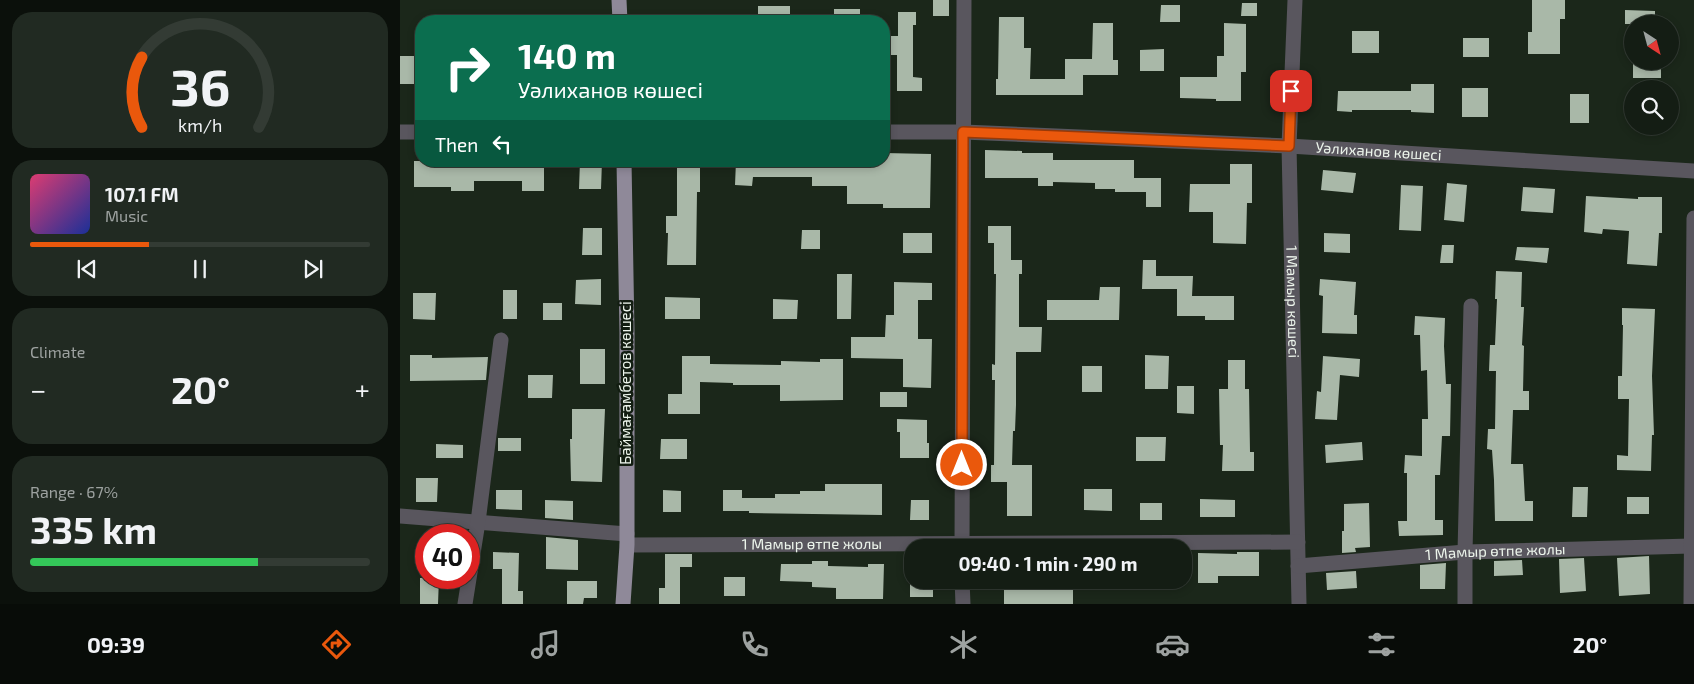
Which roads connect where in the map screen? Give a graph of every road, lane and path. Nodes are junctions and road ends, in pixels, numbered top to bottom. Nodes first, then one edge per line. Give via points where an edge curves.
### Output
1 (619, 0) edge
2 (964, 0) edge
3 (1295, 0) edge
4 (620, 15) edge
5 (400, 132) edge
6 (415, 132) edge
7 (890, 132) edge
8 (963, 132) junction
9 (1289, 146) junction
10 (624, 167) edge
11 (1694, 171) edge
12 (1694, 218) edge
13 (1471, 306) dead end
14 (501, 340) dead end
15 (400, 516) edge
16 (478, 522) junction
17 (962, 539) edge
18 (627, 540) junction
19 (1298, 542) junction
20 (1192, 543) edge
21 (904, 545) edge
22 (1691, 546) junction
23 (1465, 552) junction
24 (1298, 566) junction
25 (962, 589) edge
26 (465, 604) edge
27 (623, 604) edge
28 (963, 604) edge
29 (1299, 604) edge
30 (1465, 604) edge
31 (1691, 604) edge

1 - 4 main road
2 - 8 street
3 - 9 street, 1 Мамыр көшесі
5 - 6 street
7 - 8 street, Уәлиханов көшесі
8 - 9 street, Уәлиханов көшесі
8 - 17 street
9 - 11 street, Уәлиханов көшесі
9 - 19 street, 1 Мамыр көшесі
10 - 18 main road, Баймағамбетов көшесі
12 - 22 street
13 - 23 street
14 - 16 street
15 - 16 street, 1 Мамыр өтпе жолы
16 - 18 street, 1 Мамыр өтпе жолы
16 - 26 street
18 - 21 street, 1 Мамыр өтпе жолы
18 - 27 main road, Баймағамбетов көшесі
19 - 20 street, 1 Мамыр өтпе жолы
19 - 24 street, 1 Мамыр көшесі
22 - 23 street, 1 Мамыр өтпе жолы
22 - 31 street
23 - 24 street, 1 Мамыр өтпе жолы
23 - 30 street
24 - 29 street, 1 Мамыр көшесі
25 - 28 street

